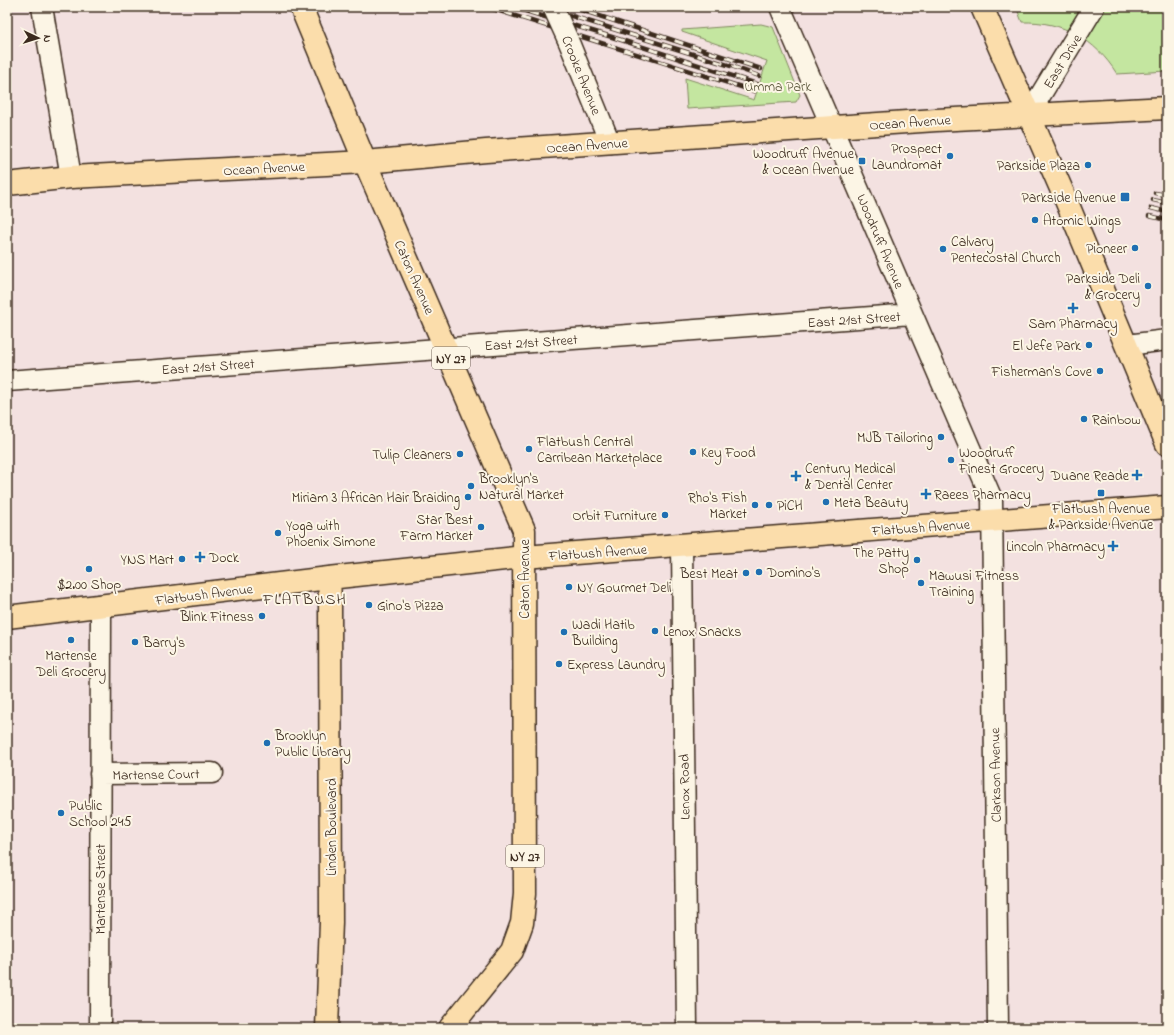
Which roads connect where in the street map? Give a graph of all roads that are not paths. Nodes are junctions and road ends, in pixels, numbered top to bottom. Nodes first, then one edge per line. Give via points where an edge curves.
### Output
1 (42, 7) edge
2 (301, 7) edge
3 (553, 7) edge
4 (780, 7) edge
5 (982, 7) edge
6 (1094, 7) edge
7 (1167, 108) edge
8 (1029, 114) junction
9 (832, 128) junction
10 (610, 143) junction
11 (365, 162) junction
12 (71, 177) junction
13 (7, 184) edge
14 (912, 314) junction
15 (1167, 340) edge
16 (1127, 345) junction
17 (447, 348) junction
18 (7, 381) edge
19 (1167, 444) edge
20 (1167, 507) edge
21 (993, 522) junction
22 (682, 546) junction
23 (524, 557) junction
24 (329, 578) junction
25 (101, 607) junction
26 (7, 617) edge
27 (212, 773) dead end
28 (100, 774) junction
29 (100, 1028) edge
30 (327, 1028) edge
31 (450, 1028) edge
32 (687, 1028) edge
33 (998, 1028) edge

1 - 12 street
2 - 11 main road, Caton Avenue / NY 27
3 - 10 street, Crooke Avenue, bridge
4 - 9 street, Woodruff Avenue
5 - 8 main road
6 - 8 street, East Drive
7 - 8 main road, Ocean Avenue
8 - 9 main road, Ocean Avenue
8 - 16 main road
9 - 10 main road, Ocean Avenue
9 - 14 street, Woodruff Avenue
10 - 11 main road, Ocean Avenue
11 - 12 main road, Ocean Avenue
11 - 17 main road, Caton Avenue / NY 27
12 - 13 main road, Ocean Avenue
14 - 17 street, East 21st Street
14 - 21 street, Woodruff Avenue via 992,499
15 - 16 street
16 - 19 main road
17 - 18 street, East 21st Street
17 - 23 main road, Caton Avenue / NY 27 via 524,530
20 - 21 main road, Flatbush Avenue
21 - 22 main road, Flatbush Avenue
21 - 33 street, Clarkson Avenue
22 - 23 main road, Flatbush Avenue
22 - 32 street, Lenox Road
23 - 24 main road, Flatbush Avenue
23 - 31 main road, Caton Avenue / NY 27 via 525,893 522,923 512,950
24 - 25 main road, Flatbush Avenue
24 - 30 main road, Linden Boulevard via 331,922
25 - 26 main road, Flatbush Avenue
25 - 28 street, Martense Street
27 - 28 street, Martense Court
28 - 29 street, Martense Street

